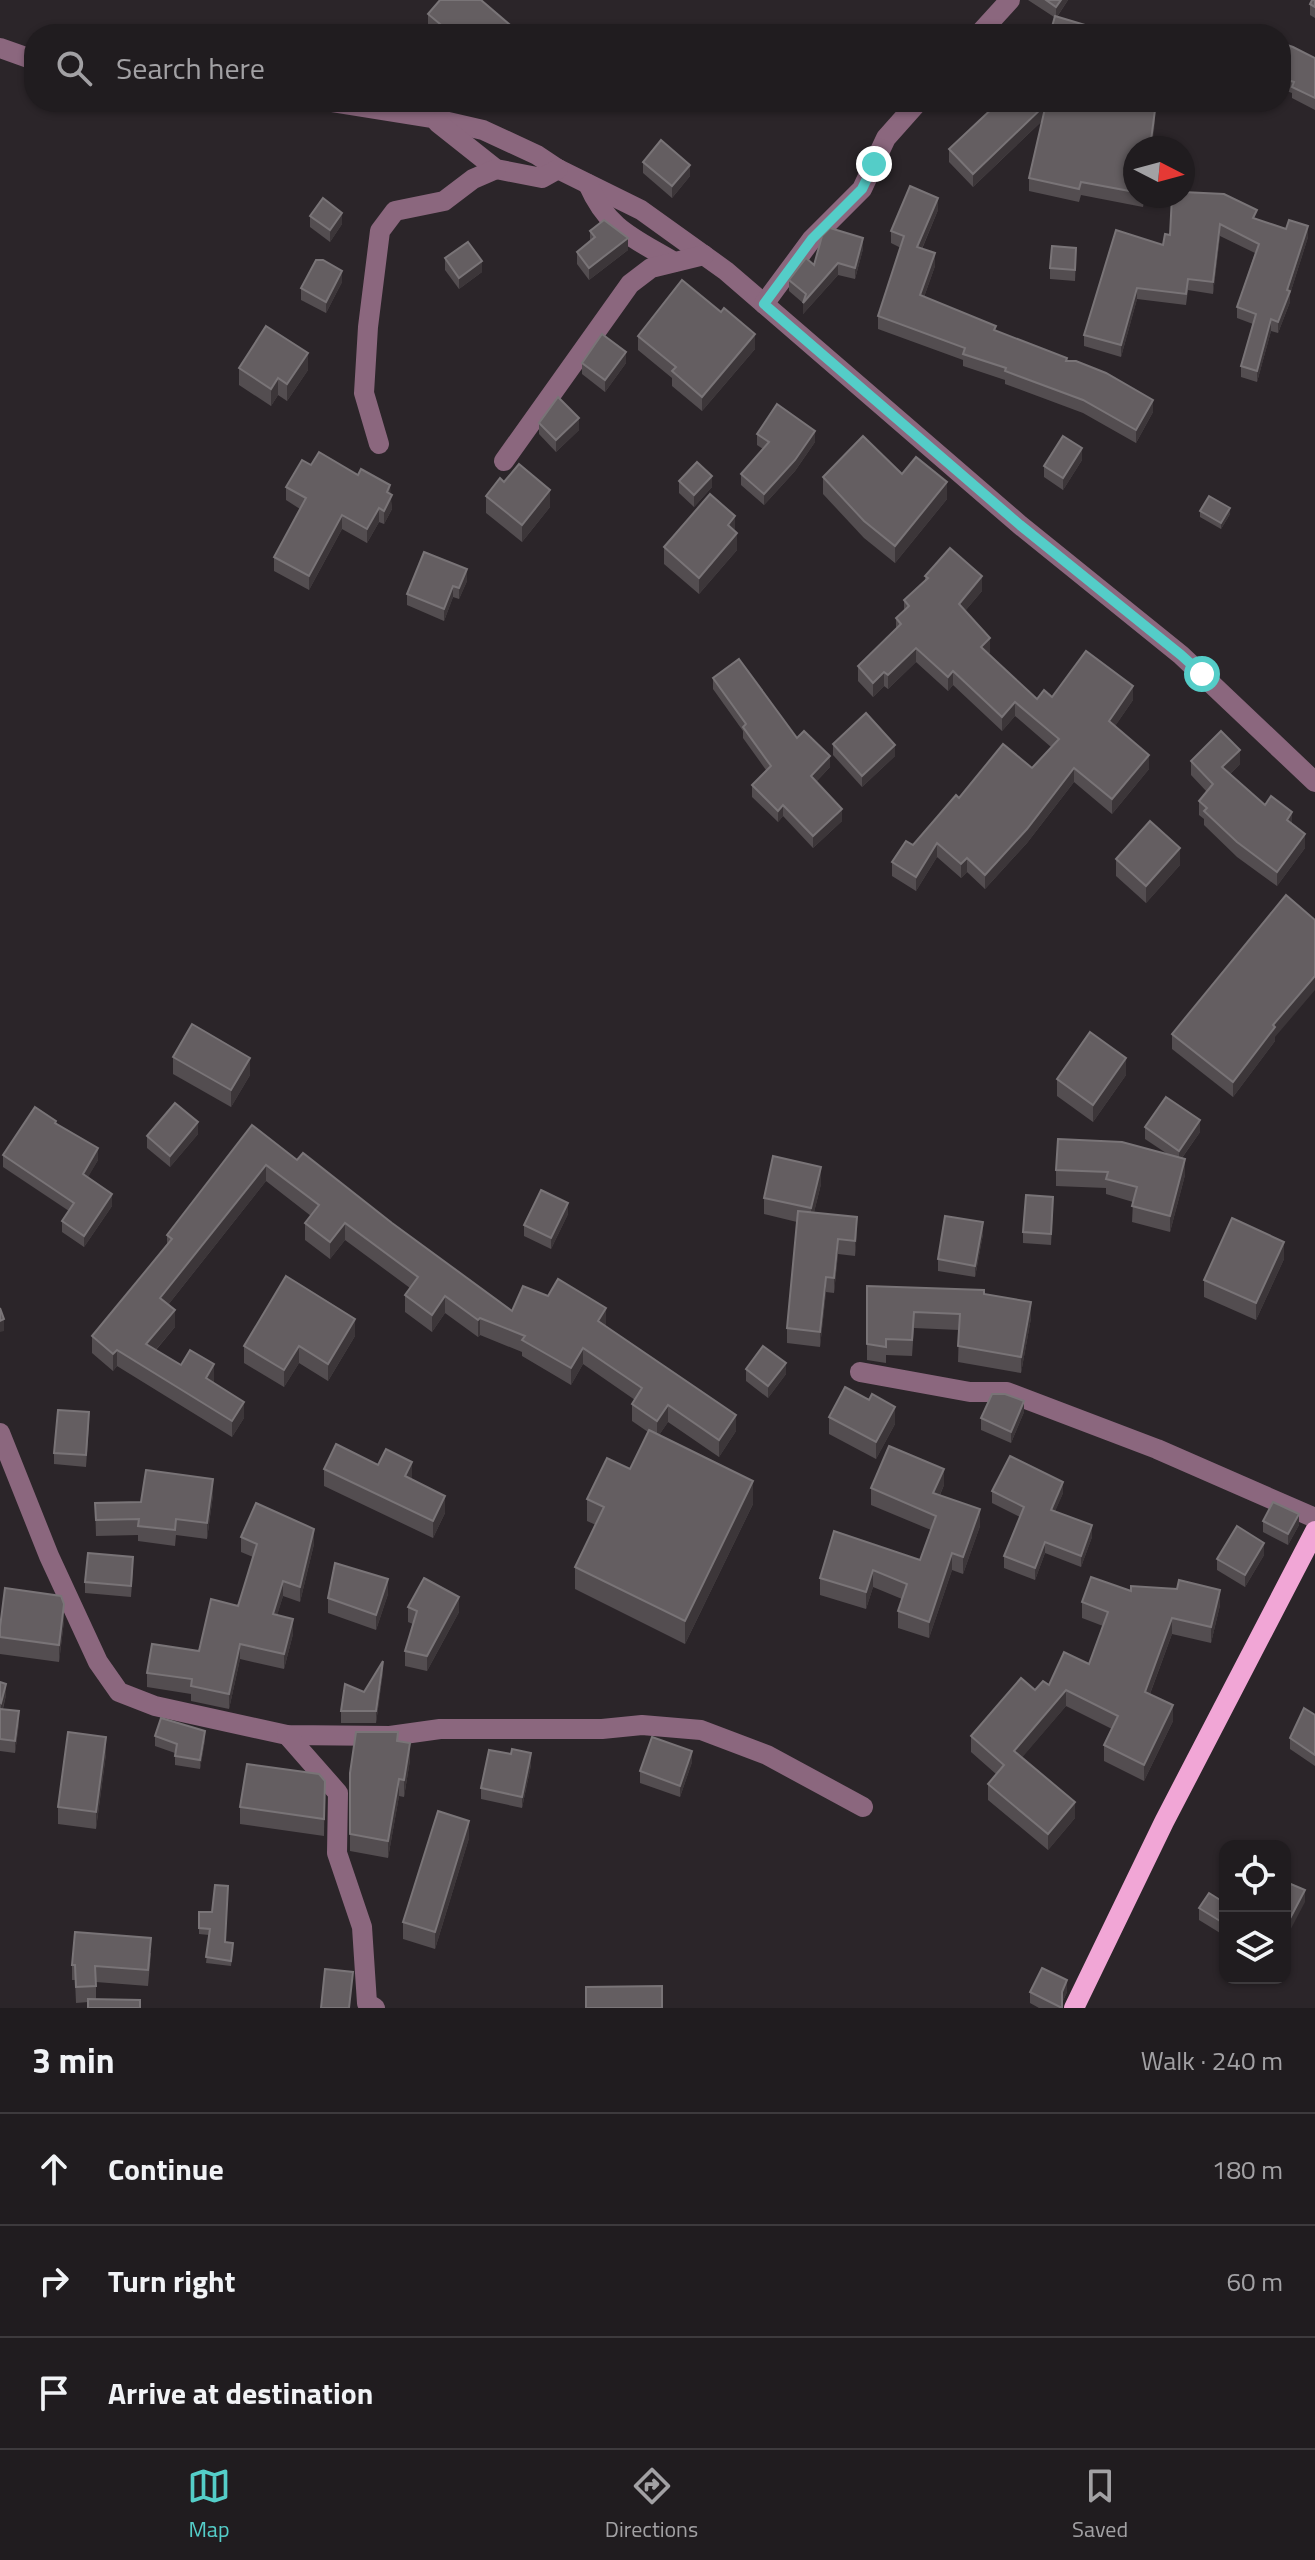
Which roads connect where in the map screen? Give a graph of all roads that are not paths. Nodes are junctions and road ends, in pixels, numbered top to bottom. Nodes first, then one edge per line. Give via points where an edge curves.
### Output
1 (1010, 0) edge
2 (988, 24) edge
3 (0, 48) edge
4 (24, 56) edge
5 (394, 112) edge
6 (909, 112) edge
7 (431, 118) junction
8 (496, 169) junction
9 (558, 169) junction
10 (588, 184) junction
11 (704, 255) junction
12 (674, 262) junction
13 (764, 304) junction
14 (379, 444) dead end
15 (504, 461) dead end
16 (1315, 782) edge
17 (860, 1372) dead end
18 (0, 1433) edge
19 (1315, 1518) edge
20 (1315, 1531) edge
21 (1309, 1558) edge
22 (287, 1735) junction
23 (863, 1807) dead end
24 (1075, 2006) edge
25 (375, 2008) edge

1 - 2 street
3 - 4 street
5 - 7 street
6 - 13 street via 886,138 862,189 812,239
7 - 8 street
7 - 9 street via 483,130
8 - 9 street via 542,178
8 - 14 street via 444,201 395,211 380,231 364,393
9 - 10 street
10 - 11 street via 641,210
10 - 12 street via 613,225
11 - 12 street
11 - 13 street
12 - 15 street via 651,268 630,284
13 - 16 street via 1020,525 1181,655
17 - 19 street via 970,1392 1007,1392 1157,1449
18 - 22 street via 49,1556 98,1662 119,1692 155,1706
20 - 21 main road
21 - 24 main road via 1164,1822
22 - 23 street via 642,1725 701,1730 767,1755
22 - 25 street via 338,1793 337,1853 362,1927 367,2003

